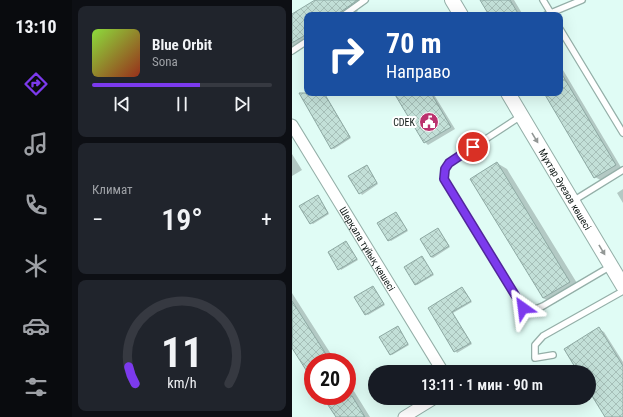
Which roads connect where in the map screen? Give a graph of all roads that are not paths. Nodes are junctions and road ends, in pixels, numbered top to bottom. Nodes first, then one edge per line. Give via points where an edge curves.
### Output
1 (365, 0) edge
2 (452, 0) edge
3 (543, 0) edge
4 (582, 0) edge
5 (348, 12) edge
6 (459, 12) edge
7 (549, 12) edge
8 (555, 12) edge
9 (563, 34) edge
10 (304, 43) edge
11 (292, 52) edge
12 (510, 96) edge
13 (521, 116) junction
14 (292, 125) edge
15 (623, 132) edge
16 (623, 170) edge
17 (573, 201) junction
18 (611, 266) junction
19 (623, 286) edge
20 (623, 291) edge
21 (553, 355) dead end
22 (439, 365) edge
23 (424, 405) edge
24 (406, 417) edge

1 - 5 lane
2 - 6 street
3 - 7 lane
4 - 8 lane
9 - 15 lane
10 - 11 lane
12 - 13 street, Мұхтар Әуезов көшесі
13 -> 17 street, Мұхтар Әуезов көшесі
13 - 18 lane via 449,163 445,169 444,179 523,308 533,310 543,306
14 - 22 street, Шерқала тұйық көшесі
16 - 17 lane
17 -> 18 street, Мұхтар Әуезов көшесі
18 - 19 street, Мұхтар Әуезов көшесі
20 - 21 lane via 543,336 535,345 535,358
23 - 24 street

